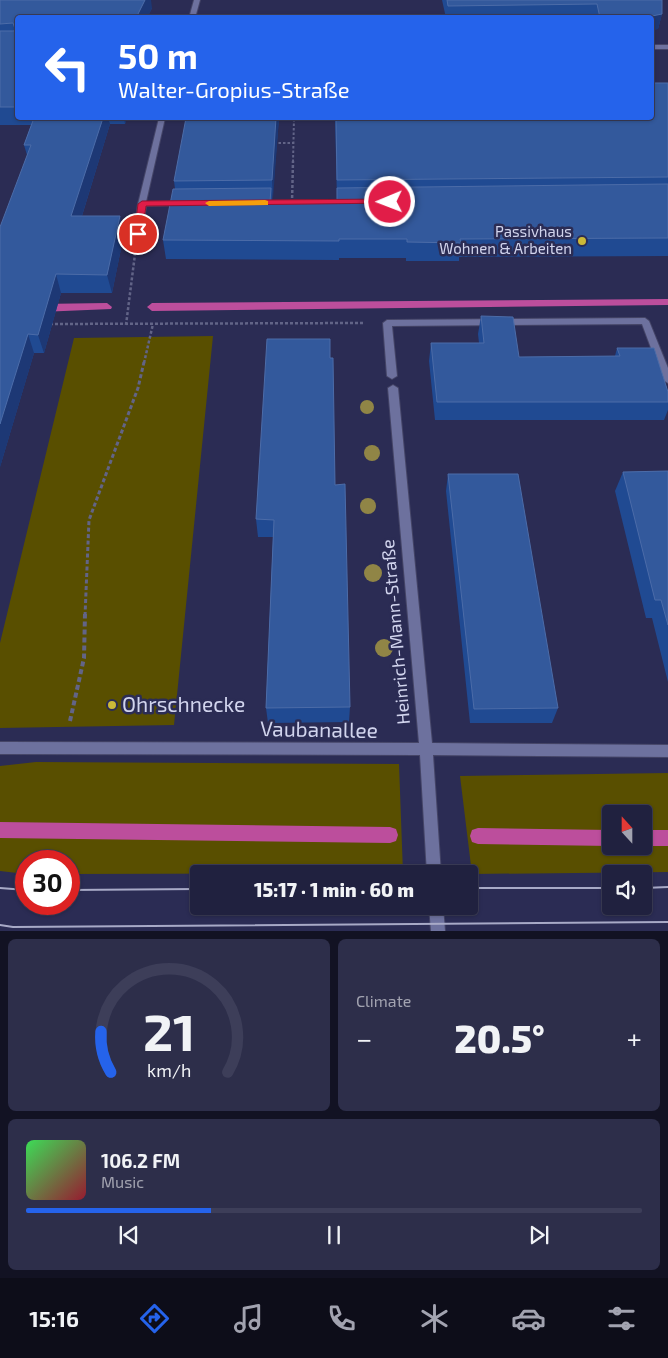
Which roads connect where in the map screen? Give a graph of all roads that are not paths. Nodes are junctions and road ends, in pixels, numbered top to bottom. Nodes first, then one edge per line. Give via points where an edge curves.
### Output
1 (197, 0) edge
2 (193, 15) edge
3 (654, 47) edge
4 (668, 47) edge
5 (162, 120) edge
6 (192, 203) edge
7 (142, 204) junction
8 (138, 234) road end
9 (668, 380) edge
10 (0, 748) edge
11 (426, 750) junction
12 (668, 751) edge
13 (433, 865) edge
14 (437, 915) edge
15 (438, 930) edge

1 - 2 street
3 - 4 street
5 - 7 street
6 - 7 street
7 - 8 street
9 - 11 street, Heinrich-Mann-Straße via 645,321 387,323
10 - 11 street, Vaubanallee
11 - 12 street, Vaubanallee
11 - 13 street, Heinrich-Mann-Straße
14 - 15 street

